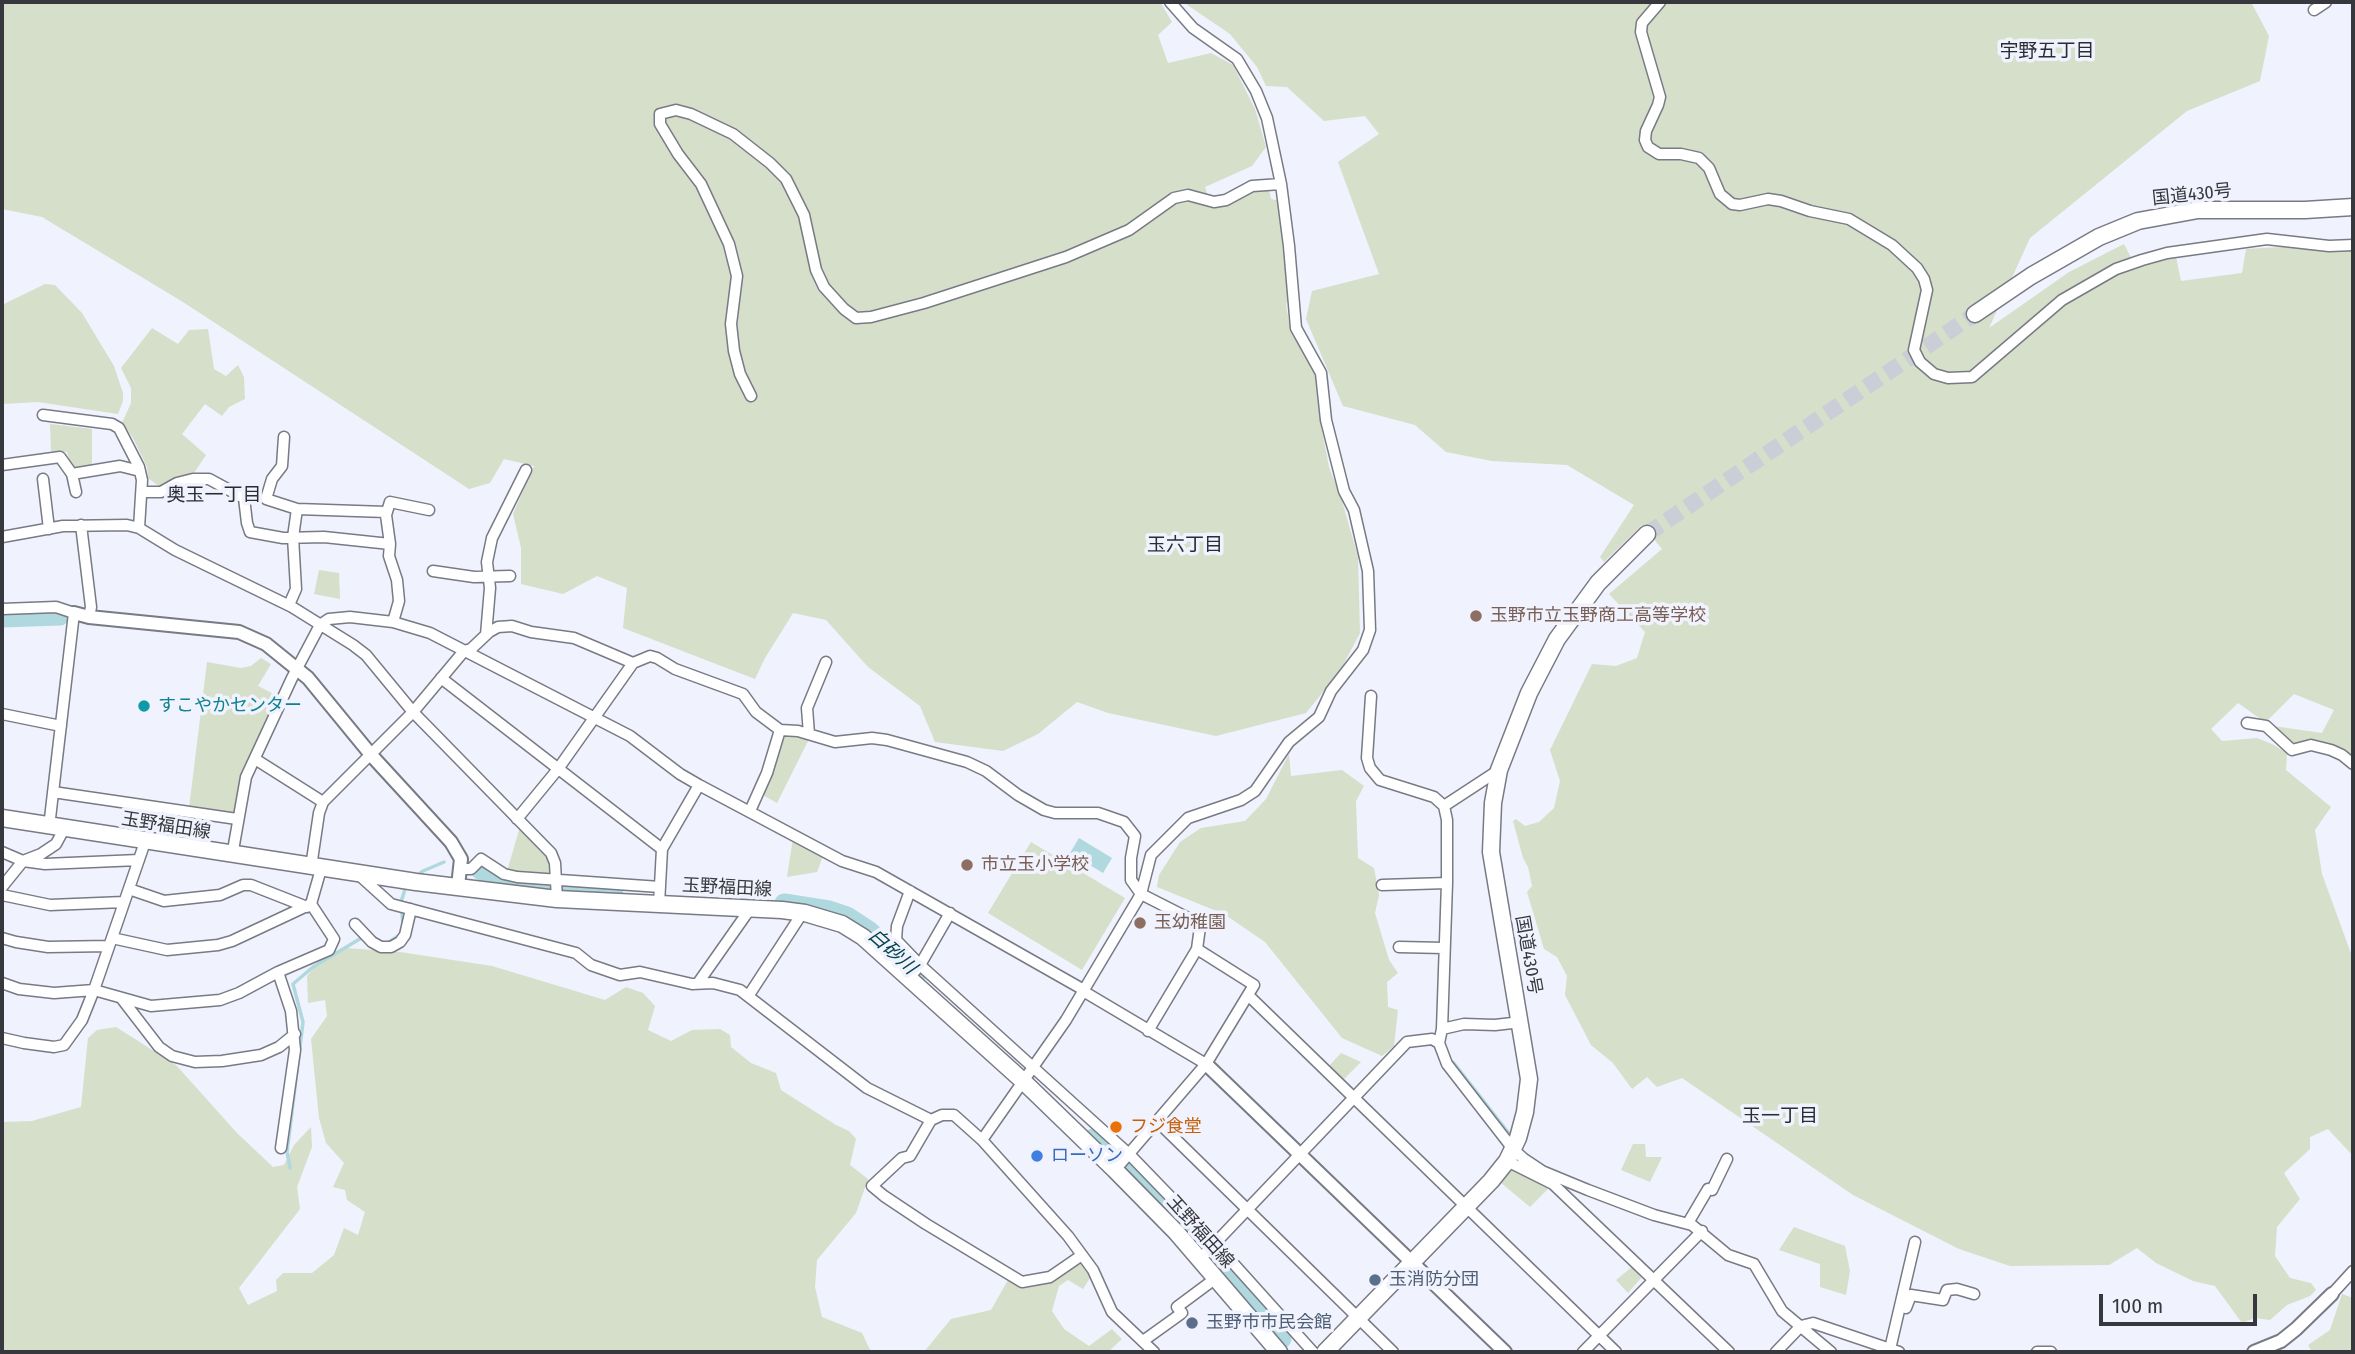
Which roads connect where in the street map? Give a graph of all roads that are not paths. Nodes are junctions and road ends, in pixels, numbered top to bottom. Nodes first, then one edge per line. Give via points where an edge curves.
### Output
1 (1170, 2) edge
2 (1660, 2) edge
3 (2326, 2) edge
4 (2314, 10) dead end
5 (1281, 184) junction
6 (2353, 207) edge
7 (2353, 245) edge
8 (1975, 314) tunnel mouth
9 (751, 396) dead end
10 (43, 415) dead end
11 (284, 437) dead end
12 (2, 465) edge
13 (526, 470) dead end
14 (140, 471) junction
15 (72, 474) junction
16 (43, 478) dead end
17 (76, 492) dead end
18 (143, 492) junction
19 (297, 509) junction
20 (429, 510) dead end
21 (386, 512) junction
22 (81, 525) junction
23 (139, 528) junction
24 (49, 529) junction
25 (1647, 534) tunnel mouth
26 (2, 537) edge
27 (293, 537) junction
28 (390, 544) junction
29 (433, 571) dead end
30 (510, 576) dead end
31 (489, 577) junction
32 (289, 605) junction
33 (2, 609) edge
34 (74, 613) junction
35 (89, 617) junction
36 (393, 622) junction
37 (320, 625) junction
38 (486, 635) junction
39 (464, 651) junction
40 (826, 662) dead end
41 (633, 663) junction
42 (298, 668) junction
43 (441, 678) junction
44 (1371, 696) dead end
45 (413, 712) junction
46 (2, 714) edge
47 (595, 717) junction
48 (2247, 723) dead end
49 (61, 726) junction
50 (779, 730) junction
51 (809, 734) junction
52 (372, 756) junction
53 (255, 759) junction
54 (2353, 764) edge
55 (558, 769) junction
56 (1500, 770) junction
57 (699, 785) junction
58 (53, 792) junction
59 (323, 802) junction
60 (1444, 806) junction
61 (750, 811) junction
62 (2, 818) edge
63 (517, 818) junction
64 (237, 819) junction
65 (56, 828) junction
66 (145, 842) junction
67 (662, 849) junction
68 (2, 852) edge
69 (232, 856) junction
70 (139, 860) junction
71 (23, 861) junction
72 (316, 868) junction
73 (461, 869) junction
74 (359, 875) junction
75 (1447, 883) junction
76 (1382, 885) dead end
77 (458, 886) junction
78 (2, 887) edge
79 (129, 889) junction
80 (556, 890) junction
81 (910, 891) junction
82 (1141, 894) junction
83 (2, 895) edge
84 (660, 895) junction
85 (124, 902) junction
86 (309, 905) junction
87 (404, 907) junction
88 (750, 909) junction
89 (803, 912) junction
90 (950, 913) junction
91 (355, 924) dead end
92 (2, 937) edge
93 (111, 942) junction
94 (1398, 947) dead end
95 (1444, 948) junction
96 (1197, 949) junction
97 (914, 971) junction
98 (278, 972) junction
99 (2, 983) edge
100 (698, 984) junction
101 (94, 990) junction
102 (1083, 991) junction
103 (749, 995) junction
104 (1248, 995) junction
105 (121, 999) junction
106 (1521, 1023) junction
107 (1442, 1029) junction
108 (1148, 1031) junction
109 (295, 1034) junction
110 (2, 1040) edge
111 (1439, 1044) junction
112 (1206, 1064) junction
113 (1029, 1074) junction
114 (1354, 1097) junction
115 (931, 1120) junction
116 (1158, 1122) junction
117 (982, 1140) junction
118 (281, 1148) dead end
119 (1301, 1154) junction
120 (1510, 1155) junction
121 (1727, 1159) dead end
122 (1123, 1162) junction
123 (1466, 1207) junction
124 (1247, 1210) junction
125 (1688, 1223) junction
126 (1702, 1231) junction
127 (1915, 1241) dead end
128 (1213, 1245) junction
129 (1082, 1255) junction
130 (1201, 1257) junction
131 (1412, 1261) junction
132 (2353, 1271) edge
133 (1216, 1278) junction
134 (1654, 1281) junction
135 (1975, 1294) dead end
136 (2332, 1294) joint
137 (1901, 1309) junction
138 (1358, 1318) junction
139 (1801, 1326) junction
140 (1600, 1336) junction
141 (1143, 1341) junction
142 (1895, 1350) edge
143 (1154, 1352) edge
144 (1279, 1352) edge
145 (1312, 1352) edge
146 (1325, 1352) edge
147 (1393, 1352) edge
148 (1505, 1352) edge
149 (1583, 1352) edge
150 (1616, 1352) edge
151 (1729, 1352) edge
152 (1776, 1352) edge
153 (1831, 1352) edge
154 (2037, 1352) edge
155 (2052, 1352) edge
156 (2255, 1352) edge

1 - 5 street via 1193,28 1230,53 1245,70 1267,118
2 - 7 street via 1642,23 1641,32 1660,97 1646,131 1648,147 1659,154 1699,158 1709,168 1720,194 1732,204 1781,201 1850,219 1892,245 1924,279 1927,290 1914,351 1934,374 1972,377 2062,300 2116,269 2142,260 2267,239
3 - 4 street
5 - 9 street via 1252,186 1214,202 1188,195 1174,198 1129,230 1056,260 924,303 856,318 824,287 804,215 786,179 733,134 691,114 676,110 660,114 660,124 701,184 729,244 737,276 731,324 734,351
5 - 82 street via 1296,328 1321,373 1326,420 1368,571 1370,630 1363,650 1331,691 1319,717 1289,742 1255,791 1181,823 1151,855
6 - 8 main road, 国道430号 via 2198,210 2138,221 2088,243
10 - 14 street via 112,424 124,435
11 - 19 street via 282,466 266,499
12 - 15 street via 60,457
13 - 31 street via 492,538
14 - 15 street via 120,466
14 - 18 street
15 - 17 street
16 - 24 street
18 - 23 street
18 - 27 street via 209,479 244,498 250,532
19 - 21 street
19 - 27 street
20 - 21 street via 390,502
21 - 28 street
22 - 23 street
22 - 24 street
22 - 35 street
23 - 32 street
24 - 26 street
25 - 56 main road, 国道430号 via 1598,583 1557,639 1529,694
27 - 28 street
27 - 32 street via 296,589
28 - 36 street via 400,601
29 - 31 street
30 - 31 street
31 - 38 street
32 - 37 street
33 - 34 street via 56,607
34 - 35 street
34 - 49 street
35 - 42 street via 239,632
36 - 37 street via 349,617
36 - 39 street via 430,633
37 - 42 street
37 - 45 street via 366,655
38 - 39 street
38 - 41 street via 498,627 512,626 573,638
39 - 43 street
39 - 47 street
40 - 51 street via 807,708
41 - 47 street
41 - 50 street via 650,656 743,694 756,712
42 - 52 street
42 - 53 street
43 - 45 street
43 - 55 street
44 - 60 street via 1370,768 1380,780 1434,797
45 - 52 street
45 - 63 street
46 - 49 street
47 - 55 street
47 - 57 street via 640,742
48 - 54 street via 2266,726 2292,750 2311,745 2331,750
49 - 58 street
50 - 51 street
50 - 61 street
51 - 82 street via 835,742 872,738 906,744 986,771 1045,810 1098,813 1124,822 1136,836 1131,880
52 - 59 street
52 - 73 street via 451,842 459,853
53 - 59 street
53 - 64 street
55 - 63 street
55 - 67 street
56 - 60 street
56 - 106 main road, 国道430号 via 1491,852
57 - 61 street
57 - 67 street
58 - 64 street
58 - 65 street
59 - 72 street
60 - 75 street
61 - 81 street
62 - 65 main road, 玉野福田線
63 - 80 street via 551,853
64 - 69 street
65 - 66 main road, 玉野福田線
65 - 71 street via 56,844
66 - 69 main road, 玉野福田線
66 - 70 street
67 - 84 street
68 - 71 street
69 - 72 main road, 玉野福田線
70 - 71 street
70 - 79 street
71 - 78 street
72 - 74 main road, 玉野福田線
72 - 86 street
73 - 77 street
73 - 80 street via 471,869 481,859 504,874
74 - 77 main road, 玉野福田線
74 - 87 street via 391,904
75 - 76 street
75 - 95 street
77 - 80 main road, 玉野福田線
79 - 85 street
79 - 86 street via 164,901 220,895 243,885
80 - 84 main road, 玉野福田線
81 - 90 street
81 - 97 street via 897,926 897,940
82 - 96 street via 1198,923
82 - 102 street
83 - 85 street via 50,905
84 - 88 main road, 玉野福田線
85 - 93 street
86 - 93 street via 218,945 167,950
86 - 98 street via 334,939 329,950
87 - 91 street via 405,936 391,947 382,947
87 - 100 street via 576,953 591,965 620,975 640,972
88 - 89 main road, 玉野福田線
88 - 100 street
89 - 97 main road, 玉野福田線 via 842,924
89 - 103 street
90 - 97 street
90 - 102 street
92 - 93 street via 48,947
93 - 101 street
94 - 95 street
95 - 107 street
96 - 104 street via 1254,985
96 - 108 street
97 - 113 main road, 玉野福田線
98 - 105 street via 220,1000 151,1006
98 - 109 street
99 - 101 street via 54,993
100 - 103 street via 713,983
101 - 105 street
101 - 110 street via 82,1020 64,1045
102 - 108 street
102 - 113 street
103 - 115 street via 867,1088
104 - 112 street
104 - 114 street
105 - 109 street via 159,1047 195,1062 261,1055
106 - 107 street
106 - 120 main road, 国道430号 via 1528,1093
107 - 111 street
108 - 112 street
109 - 118 street
111 - 114 street via 1432,1039 1407,1042
111 - 120 street via 1447,1064
112 - 116 street
112 - 119 street
113 - 117 street
113 - 122 main road, 玉野福田線
114 - 119 street
114 - 123 street
115 - 117 street via 954,1115
115 - 129 street via 910,1156 872,1186 1022,1282 1050,1277
116 - 122 street
116 - 124 street
117 - 129 street
119 - 124 street
119 - 131 street
120 - 123 main road, 国道430号
120 - 125 street via 1654,1215
120 - 134 street via 1553,1184
121 - 125 street
122 - 128 street
122 - 130 main road, 玉野福田線
123 - 131 main road, 国道430号
123 - 140 street
124 - 128 street
124 - 138 street
125 - 126 street
126 - 134 street
126 - 139 street via 1728,1255 1754,1264 1782,1311
127 - 137 street
128 - 130 street
128 - 145 street
129 - 141 street via 1112,1311
130 - 133 main road, 玉野福田線
131 - 138 main road, 国道430号
131 - 148 street
132 - 136 street
133 - 141 street via 1178,1307 1182,1313
133 - 144 main road, 玉野福田線
134 - 140 street
134 - 151 street
135 - 137 street via 1947,1290 1943,1300 1911,1295 1906,1310
136 - 156 street via 2281,1341
137 - 142 street
138 - 146 main road, 国道430号
138 - 147 street
139 - 142 street via 1813,1323
139 - 152 street
139 - 153 street
140 - 149 street
140 - 150 street
141 - 143 street
154 - 155 street

